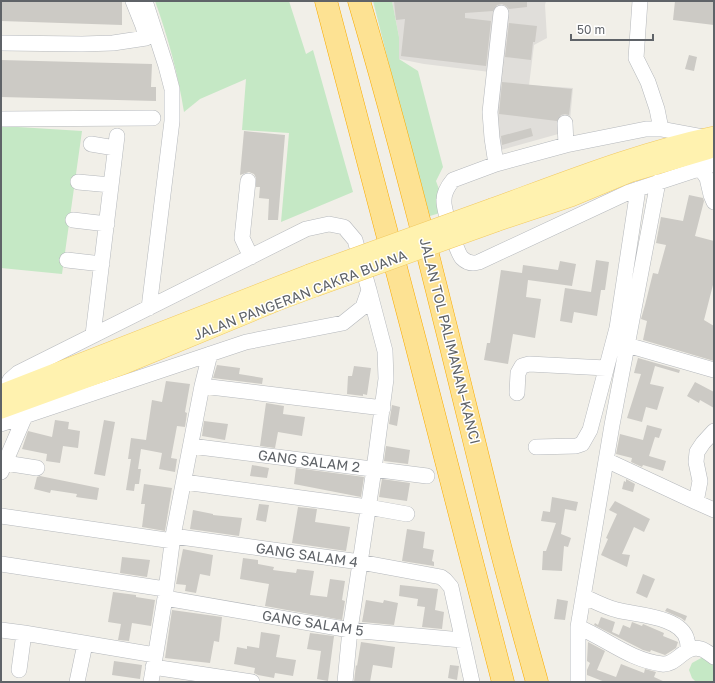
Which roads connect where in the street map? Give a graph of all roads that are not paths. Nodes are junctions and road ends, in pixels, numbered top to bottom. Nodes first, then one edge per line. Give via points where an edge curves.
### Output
1 (133, 1) edge
2 (146, 1) edge
3 (326, 1) edge
4 (359, 1) edge
5 (640, 1) edge
6 (501, 13) dead end
7 (1, 43) edge
8 (153, 118) dead end
9 (1, 119) edge
10 (661, 129) junction
11 (712, 140) edge
12 (91, 144) dead end
13 (496, 160) junction
14 (707, 166) edge
15 (248, 180) dead end
16 (78, 182) dead end
17 (658, 182) junction
18 (111, 185) junction
19 (638, 189) junction
20 (714, 202) edge
21 (73, 220) dead end
22 (106, 224) junction
23 (251, 256) junction
24 (67, 260) dead end
25 (102, 264) junction
26 (369, 290) junction
27 (149, 308) junction
28 (93, 335) junction
29 (627, 345) junction
30 (210, 354) junction
31 (606, 368) junction
32 (714, 370) edge
33 (202, 386) junction
34 (517, 393) dead end
35 (1, 399) edge
36 (383, 408) junction
37 (25, 416) junction
38 (1, 424) edge
39 (714, 431) edge
40 (191, 446) junction
41 (536, 447) dead end
42 (606, 460) junction
43 (3, 467) edge
44 (38, 468) dead end
45 (374, 469) junction
46 (426, 476) dead end
47 (184, 482) junction
48 (696, 502) junction
49 (368, 507) junction
50 (714, 510) edge
51 (407, 514) dead end
52 (1, 516) edge
53 (173, 539) junction
54 (360, 562) junction
55 (1, 564) edge
56 (165, 594) junction
57 (583, 596) junction
58 (578, 627) junction
59 (1, 630) edge
60 (350, 630) junction
61 (24, 632) junction
62 (462, 640) junction
63 (85, 644) junction
64 (688, 650) junction
65 (714, 657) edge
66 (154, 661) junction
67 (19, 670) dead end
68 (77, 682) edge
69 (151, 682) edge
70 (252, 682) edge
71 (345, 682) edge
72 (472, 682) edge
73 (503, 682) edge
74 (537, 682) edge
75 (578, 682) edge

1 - 7 street via 146,38 114,43
2 - 27 street via 172,89 172,121
3 - 73 highway
4 - 74 highway, JALAN TOL PALIMANAN–KANCI via 450,337
5 - 10 street via 636,58 648,82
6 - 13 street via 490,112
8 - 9 street
10 - 11 street
10 - 13 street via 566,132
11 - 35 main road, JALAN PANGERAN CAKRA BUANA, bridge via 571,197 494,215 312,281 275,302 125,364
12 - 18 street via 116,142
13 - 19 street via 453,180 444,200 444,208 458,252 471,264 486,260
14 - 17 street
14 - 20 street via 707,178
15 - 23 street via 242,238
16 - 18 street
17 - 19 street
17 - 29 street
18 - 22 street
19 - 31 street via 616,328
21 - 22 street
22 - 25 street
23 - 26 street via 306,229 329,224 344,227 355,240
23 - 27 street
24 - 25 street
25 - 28 street
26 - 30 street via 363,307 343,323 246,342
26 - 36 street via 385,351
27 - 28 street
28 - 35 street via 18,373 10,380
29 - 32 street
29 - 42 street
30 - 33 street
30 - 37 street
31 - 34 street via 528,364 522,366 518,372
31 - 41 street via 590,430 582,444
33 - 36 street
33 - 40 street
36 - 45 street
37 - 38 street
37 - 43 street
39 - 48 street via 697,452 700,482
40 - 45 street, GANG SALAM 2
40 - 47 street
42 - 48 street
42 - 57 street
43 - 44 street
45 - 46 street, GANG SALAM 2
45 - 49 street
47 - 49 street
47 - 53 street
48 - 50 street
49 - 51 street
49 - 54 street
52 - 53 street, GANG SALAM 4
53 - 54 street, GANG SALAM 4
53 - 56 street
54 - 60 street
54 - 62 street, GANG SALAM 4 via 441,577 445,580 451,587
55 - 56 street, GANG SALAM 5
56 - 60 street, GANG SALAM 5
56 - 66 street
57 - 58 street
57 - 64 street via 607,608 655,617 671,623 681,630 687,639
58 - 64 street via 594,633 633,656 664,664 670,664
58 - 75 street
59 - 61 street
60 - 62 street, GANG SALAM 5
60 - 71 street
61 - 63 street
61 - 67 street
62 - 72 street
63 - 66 street
63 - 68 street
64 - 65 street via 698,648
66 - 69 street
66 - 70 street

